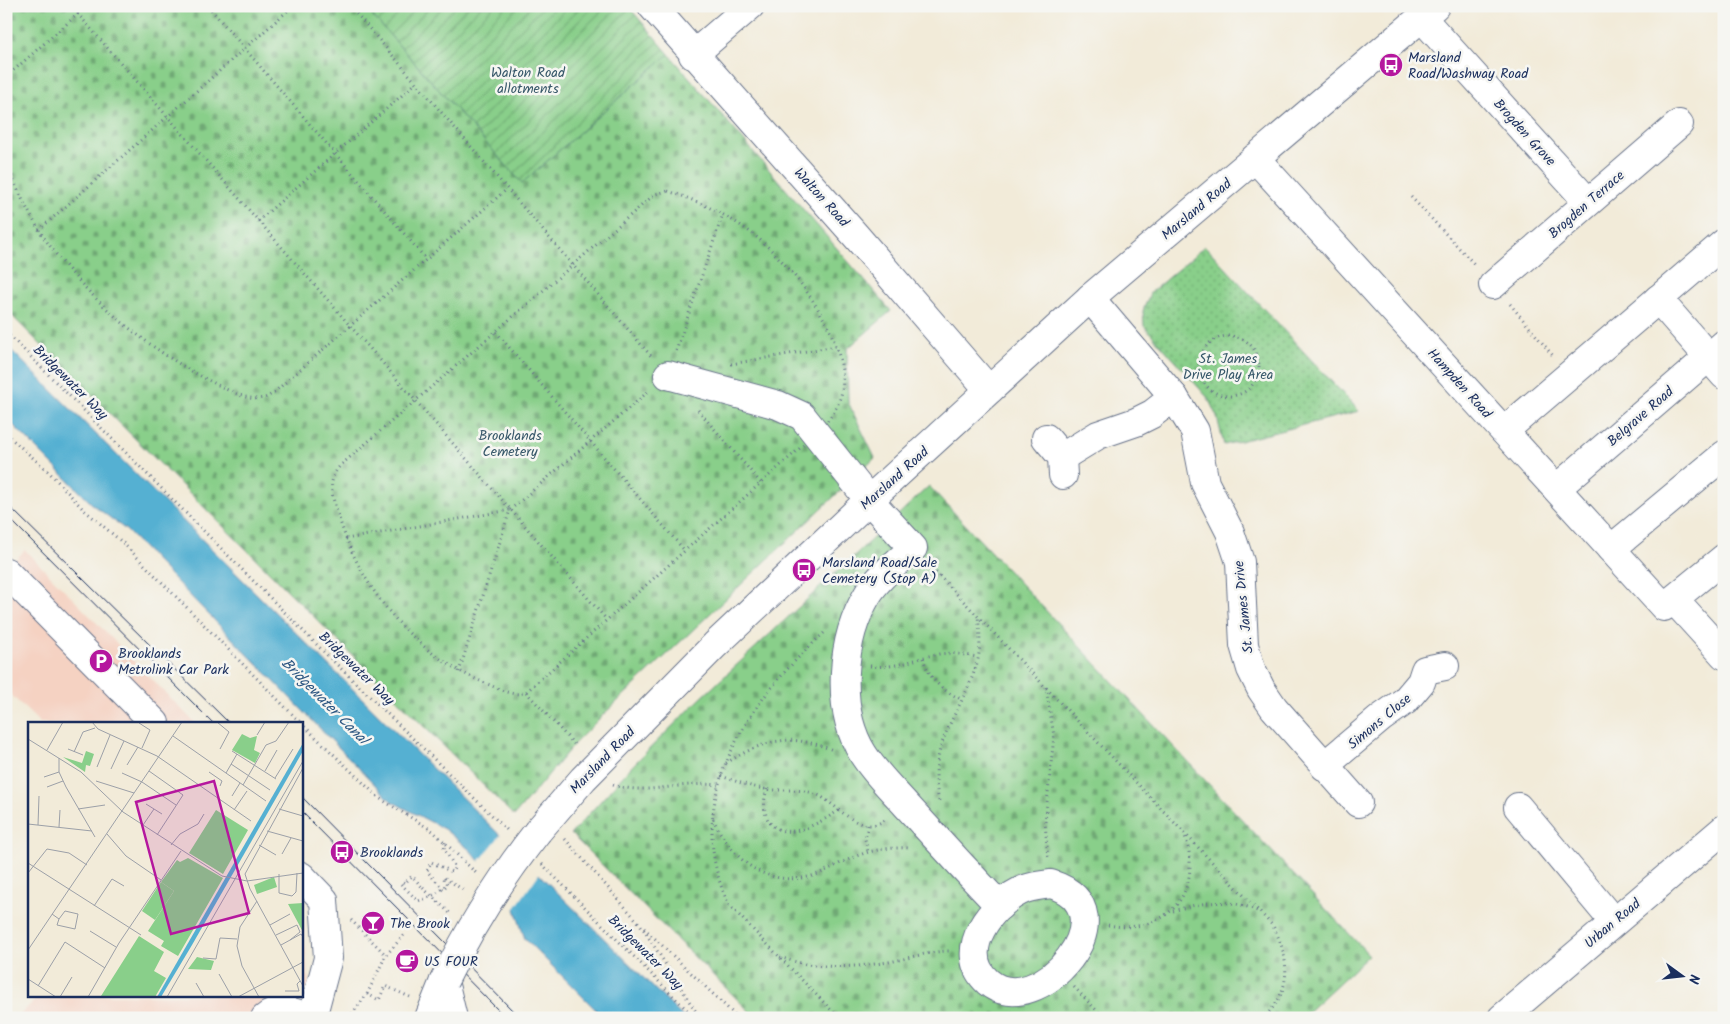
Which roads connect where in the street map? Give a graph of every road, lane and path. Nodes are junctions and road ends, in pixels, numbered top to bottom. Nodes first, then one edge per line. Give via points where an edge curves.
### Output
1 (71, 6) edge
2 (87, 6) edge
3 (208, 6) edge
4 (293, 6) edge
5 (350, 6) edge
6 (652, 6) edge
7 (750, 6) edge
8 (1428, 12) edge
9 (78, 14) junction
10 (244, 48) junction
11 (693, 54) junction
12 (6, 77) edge
13 (416, 83) junction
14 (167, 117) junction
15 (1679, 124) dead end
16 (335, 154) junction
17 (1255, 158) junction
18 (6, 162) edge
19 (507, 188) junction
20 (1588, 202) junction
21 (723, 214) junction
22 (258, 221) junction
23 (39, 230) junction
24 (1724, 243) edge
25 (426, 259) junction
26 (572, 265) junction
27 (1493, 285) dead end
28 (1090, 298) junction
29 (1658, 299) junction
30 (350, 326) junction
31 (6, 332) edge
32 (496, 332) junction
33 (836, 346) junction
34 (1719, 359) edge
35 (724, 366) dead end
36 (668, 375) junction
37 (1201, 376) joint
38 (989, 390) junction
39 (1174, 397) junction
40 (415, 401) junction
41 (692, 404) dead end
42 (1504, 431) junction
43 (817, 433) junction
44 (6, 434) edge
45 (589, 442) junction
46 (1724, 455) edge
47 (1057, 457) dead end
48 (761, 483) junction
49 (1557, 488) junction
50 (869, 500) junction
51 (510, 510) junction
52 (346, 539) junction
53 (913, 548) junction
54 (1611, 548) junction
55 (684, 551) junction
56 (1724, 558) edge
57 (6, 572) edge
58 (1669, 603) junction
59 (978, 616) junction
60 (607, 620) junction
61 (826, 632) dead end
62 (1724, 655) edge
63 (978, 657) junction
64 (923, 658) junction
65 (847, 663) junction
66 (1426, 663) dead end
67 (458, 672) junction
68 (1046, 686) junction
69 (526, 692) junction
70 (961, 699) junction
71 (155, 722) edge
72 (300, 722) edge
73 (302, 724) edge
74 (574, 744) dead end
75 (839, 753) dead end
76 (725, 763) junction
77 (1324, 766) junction
78 (721, 776) junction
79 (613, 785) dead end
80 (718, 785) junction
81 (767, 789) junction
82 (905, 803) junction
83 (1358, 803) dead end
84 (940, 806) dead end
85 (1518, 807) dead end
86 (840, 810) junction
87 (713, 818) junction
88 (868, 825) junction
89 (542, 826) junction
90 (1724, 829) edge
91 (510, 833) dead end
92 (1184, 833) junction
93 (446, 842) junction
94 (912, 848) dead end
95 (868, 852) junction
96 (536, 858) dead end
97 (442, 876) dead end
98 (302, 877) edge
99 (1051, 884) junction
100 (443, 889) junction
101 (495, 891) junction
102 (1000, 906) junction
103 (334, 907) junction
104 (1171, 912) junction
105 (1261, 913) junction
106 (1085, 919) junction
107 (1613, 921) junction
108 (640, 924) junction
109 (469, 930) junction
110 (405, 934) dead end
111 (974, 951) junction
112 (386, 955) junction
113 (778, 956) junction
114 (1059, 970) junction
115 (444, 981) junction
116 (367, 994) junction
117 (410, 997) dead end
118 (265, 1018) edge
119 (311, 1018) edge
120 (349, 1018) edge
121 (429, 1018) edge
122 (454, 1018) edge
123 (695, 1018) edge
124 (700, 1018) edge
125 (738, 1018) edge
126 (839, 1018) edge
127 (1104, 1018) edge
128 (1263, 1018) edge
129 (1502, 1018) edge

1 - 9 path
2 - 9 path
3 - 10 path
4 - 10 path
5 - 13 path
6 - 11 street, Walton Road
7 - 11 street
8 - 17 street, Marsland Road
8 - 20 street, Brogden Grove
9 - 12 path
9 - 14 path
10 - 14 path
10 - 16 path
11 - 38 street, Walton Road via 850,228
13 - 16 path
13 - 19 path
14 - 22 path
14 - 23 path
15 - 20 street, Brogden Terrace
16 - 22 path
16 - 25 path
17 - 28 street, Marsland Road
17 - 42 street, Hampden Road
18 - 23 path
19 - 25 path
19 - 26 path
20 - 27 street, Brogden Terrace
21 - 26 path via 668,191 655,194
21 - 33 path via 776,255 819,312
21 - 36 path
22 - 30 path
23 - 30 path via 82,284 126,326 161,353 237,394 266,397
24 - 29 street
25 - 30 path
26 - 32 path
26 - 36 path
28 - 38 street, Marsland Road
28 - 39 street, St. James Drive
29 - 34 street
29 - 42 street
30 - 40 path
31 - 91 path, Bridgewater Way via 326,654
32 - 40 path
32 - 45 path
33 - 35 path
33 - 43 path via 842,370 842,392 837,407
34 - 49 street, Belgrave Road
36 - 43 street via 778,405 802,416
36 - 45 path
37 - 37 path via 1200,357 1204,348 1220,337 1239,337 1247,342 1258,358 1256,378 1242,393 1227,395 1213,391
38 - 50 street, Marsland Road
39 - 47 street via 1152,414 1098,435
39 - 77 street, St. James Drive via 1195,431 1205,483 1230,532 1240,562 1243,637 1251,669 1274,708
40 - 51 path
40 - 52 path via 334,472 331,493
41 - 48 path
42 - 49 street, Hampden Road
43 - 48 path
43 - 50 street
44 - 72 path via 122,542
45 - 51 path
45 - 55 path
46 - 54 street
48 - 55 path
49 - 54 street, Hampden Road
50 - 53 street
50 - 89 street, Marsland Road via 715,646 607,754
51 - 52 path
51 - 60 path
51 - 67 path
52 - 67 path via 361,571 394,617 415,639
53 - 59 path
53 - 65 street via 869,592 858,613
54 - 58 street, Hampden Road
55 - 60 path
56 - 58 street
57 - 71 street
58 - 62 street, Hampden Road
59 - 63 path
59 - 68 path
60 - 69 path
61 - 76 path via 757,706
63 - 64 path via 949,653
63 - 70 path
64 - 65 path via 886,667
64 - 70 path via 931,679
65 - 82 street via 848,715 854,737 877,774
66 - 77 street, Simons Close via 1421,682 1405,701
67 - 69 path via 512,694
68 - 92 path
68 - 99 path via 1054,736 1045,822
69 - 74 path
70 - 84 path via 948,725 937,762
73 - 93 path via 379,798
75 - 76 path via 797,739 778,740 746,750
76 - 78 path
77 - 83 street, St. James Drive
78 - 80 path
78 - 81 path
79 - 80 path via 640,790 687,783
80 - 87 path
81 - 86 path via 806,791
81 - 86 path via 765,816 768,822 781,830 802,829
82 - 88 path via 880,823
82 - 102 street
85 - 107 street via 1549,829
86 - 88 path via 853,820
87 - 95 path via 743,862 777,877 813,876
87 - 113 path via 714,860 725,897 739,917
88 - 95 path via 865,839
89 - 101 street, Marsland Road, bridge via 511,864
89 - 108 path via 565,839
90 - 107 street, Urban Road
92 - 104 path via 1190,849 1190,874 1180,900
92 - 105 path
93 - 100 path via 444,849 455,867 452,872 431,862 427,872
93 - 101 path
94 - 95 path
96 - 123 path, Bridgewater Way
97 - 100 path via 448,884
98 - 103 street
99 - 102 street via 1024,889
99 - 106 street via 1073,896
100 - 109 path, bridge via 437,896 418,901 402,883 412,876 423,888
101 - 109 street, Marsland Road, bridge
102 - 111 street via 982,927
103 - 112 path
103 - 119 street via 328,958
104 - 105 path via 1220,902 1236,903
104 - 106 path via 1137,927 1110,926
105 - 128 path via 1281,941 1286,973 1280,1000
106 - 114 street via 1077,947
107 - 129 street, Urban Road
108 - 124 path
108 - 125 path
109 - 115 street, Marsland Road, bridge
110 - 112 path
111 - 113 path via 947,951 873,964 833,967 796,963
111 - 114 street via 976,965 984,978 1006,992 1035,987
112 - 116 path
113 - 126 path
114 - 127 path
115 - 121 street, Marsland Road
115 - 122 street
116 - 117 path via 379,1000 385,986
116 - 120 path
118 - 119 street via 279,1010 291,1010

